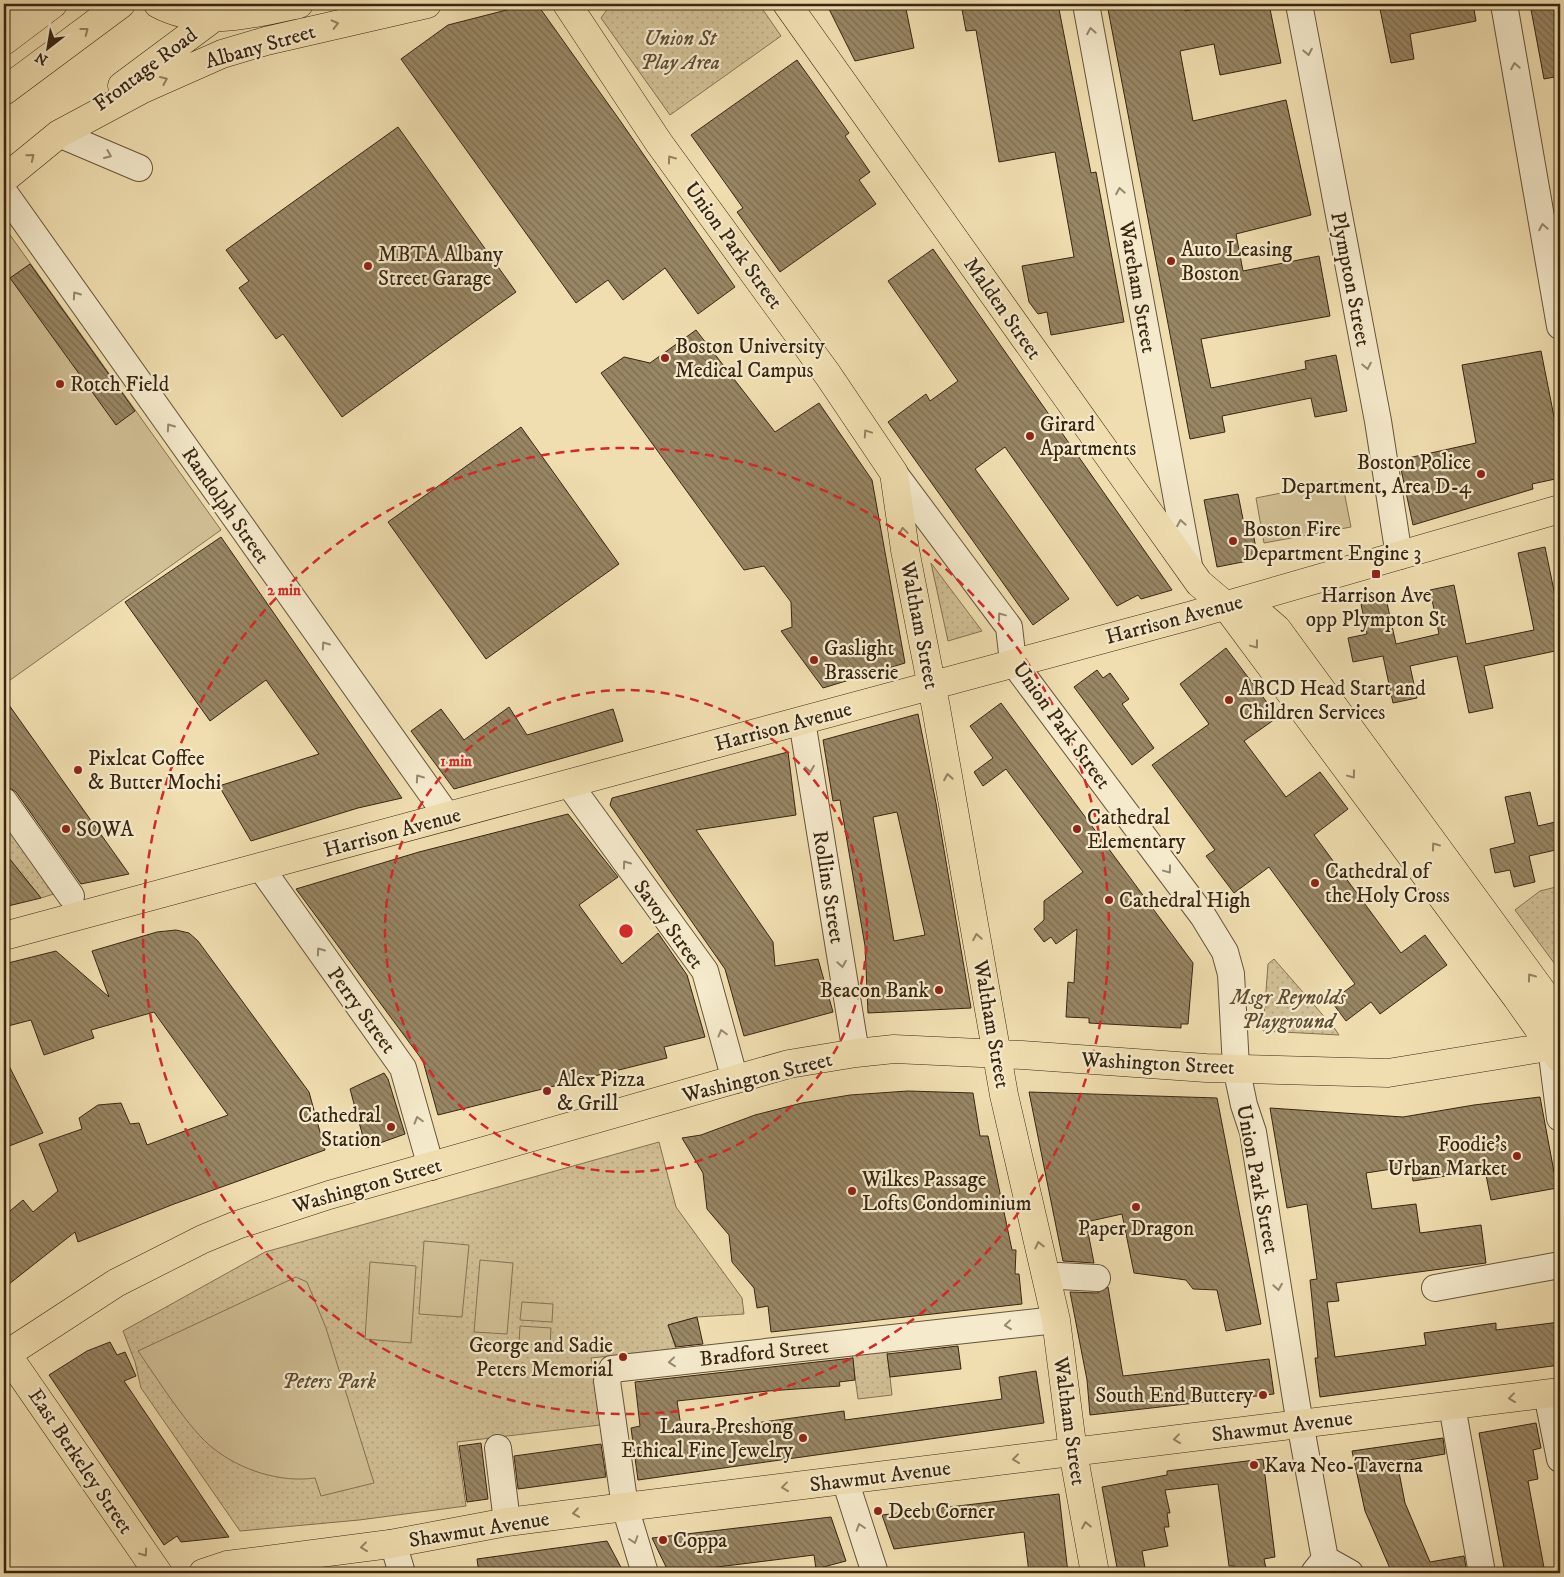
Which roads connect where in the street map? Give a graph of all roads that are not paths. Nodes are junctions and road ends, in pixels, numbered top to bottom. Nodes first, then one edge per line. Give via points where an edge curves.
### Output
1 (18, 4) edge
2 (53, 4) edge
3 (121, 4) edge
4 (154, 4) edge
5 (158, 4) edge
6 (299, 4) edge
7 (427, 4) edge
8 (567, 4) edge
9 (787, 4) edge
10 (1086, 4) edge
11 (1299, 4) edge
12 (1504, 4) edge
13 (222, 11) edge
14 (4, 14) edge
15 (186, 38) junction
16 (4, 41) edge
17 (4, 91) edge
18 (59, 134) junction
19 (139, 168) dead end
20 (4, 179) edge
21 (4, 192) edge
22 (1560, 326) edge
23 (894, 473) junction
24 (1560, 509) edge
25 (1400, 556) junction
26 (1190, 571) junction
27 (1226, 606) junction
28 (1013, 662) junction
29 (932, 685) junction
30 (802, 721) junction
31 (569, 784) junction
32 (4, 801) edge
33 (448, 817) junction
34 (261, 868) junction
35 (71, 896) dead end
36 (4, 936) edge
37 (1560, 1016) edge
38 (1557, 1051) edge
39 (856, 1053) junction
40 (997, 1054) junction
41 (1236, 1067) junction
42 (735, 1080) junction
43 (1560, 1118) edge
44 (431, 1167) junction
45 (1560, 1265) edge
46 (1059, 1276) dead end
47 (1097, 1278) dead end
48 (1435, 1288) dead end
49 (1056, 1320) junction
50 (5, 1354) edge
51 (1554, 1393) edge
52 (1452, 1406) junction
53 (1301, 1424) junction
54 (498, 1448) dead end
55 (1072, 1452) junction
56 (1560, 1459) edge
57 (845, 1480) junction
58 (625, 1507) junction
59 (507, 1522) junction
60 (393, 1543) junction
61 (1320, 1566) edge
62 (264, 1567) edge
63 (158, 1573) edge
64 (203, 1573) edge
65 (402, 1573) edge
66 (646, 1573) edge
67 (874, 1573) edge
68 (1095, 1573) edge
69 (1350, 1573) edge
70 (1482, 1573) edge

1 - 14 main road
2 - 16 main road
17 -> 3 main road
4 - 15 main road
5 - 13 main road, Albany Street via 184,14
6 - 13 main road, Albany Street via 258,13
18 -> 7 main road, Albany Street via 143,89 222,54
23 -> 8 main road, Union Park Street via 828,375 659,143
9 - 26 main road, Malden Street
26 -> 10 street, Wareham Street
11 -> 25 street, Plympton Street
22 -> 12 street
13 - 15 main road, Frontage Road
15 - 18 main road, Frontage Road
18 -> 19 street
20 -> 18 main road, Albany Street
33 -> 21 street, Randolph Street
28 -> 23 street, Union Park Street via 1009,627
29 -> 23 main road, Waltham Street via 905,550
24 - 25 main road, Harrison Avenue
25 - 27 main road, Harrison Avenue
26 - 27 main road, Malden Street via 1206,591
27 - 28 main road, Harrison Avenue
37 -> 27 main road via 1278,629 1262,616
27 -> 38 main road
28 - 29 main road, Harrison Avenue
28 -> 41 street, Union Park Street via 1203,916 1224,952 1232,974
29 - 30 main road, Harrison Avenue
40 -> 29 main road, Waltham Street
30 - 31 main road, Harrison Avenue
30 -> 39 street, Rollins Street
31 - 33 main road, Harrison Avenue
42 -> 31 street, Savoy Street via 705,972
32 - 35 street
33 - 34 main road, Harrison Avenue
34 - 36 main road, Harrison Avenue
44 -> 34 street, Perry Street via 403,1068
38 - 41 main road, Washington Street via 1388,1073
38 - 43 street
39 - 40 main road, Washington Street via 894,1049
39 - 42 main road, Washington Street via 789,1064
40 - 41 main road, Washington Street via 1206,1068
49 -> 40 main road, Waltham Street
41 -> 53 street, Union Park Street via 1253,1132
42 - 44 main road, Washington Street
44 - 50 main road, Washington Street via 329,1195 203,1239 116,1283
45 - 48 street
46 - 47 street
49 - 55 main road, Waltham Street
49 -> 58 street, Bradford Street via 612,1369 607,1380
50 -> 63 main road, East Berkeley Street
51 -> 52 main road, Shawmut Avenue
51 - 56 street
52 - 53 main road, Shawmut Avenue
52 - 70 street
53 -> 55 main road, Shawmut Avenue
53 - 61 street, Union Park Street
54 - 59 street
55 -> 57 main road, Shawmut Avenue
68 -> 55 main road, Waltham Street
57 -> 58 main road, Shawmut Avenue
67 -> 57 street
58 -> 59 main road, Shawmut Avenue
58 -> 66 street
59 - 60 main road, Shawmut Avenue
60 -> 62 main road, Shawmut Avenue
60 - 65 street
61 - 69 street
62 - 64 main road, Shawmut Avenue via 227,1565

